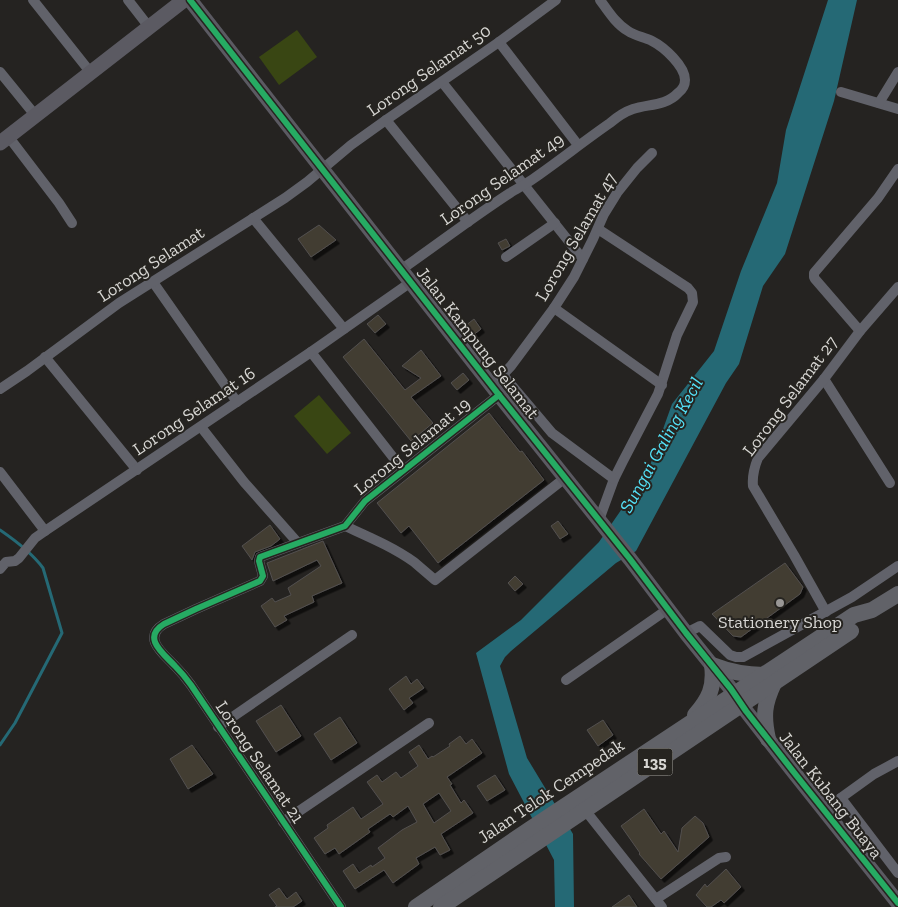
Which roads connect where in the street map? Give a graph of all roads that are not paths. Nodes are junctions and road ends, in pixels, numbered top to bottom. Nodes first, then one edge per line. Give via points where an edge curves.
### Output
1 (33, 0) edge
2 (128, 0) edge
3 (184, 0) edge
4 (190, 0) edge
5 (556, 0) edge
6 (600, 0) edge
7 (149, 27) junction
8 (499, 42) junction
9 (0, 72) edge
10 (898, 72) edge
11 (91, 73) junction
12 (442, 82) junction
13 (841, 92) dead end
14 (879, 103) junction
15 (898, 109) edge
16 (35, 116) junction
17 (386, 120) junction
18 (4, 140) edge
19 (578, 145) junction
20 (652, 153) dead end
21 (898, 168) edge
22 (322, 169) junction
23 (525, 184) junction
24 (253, 218) junction
25 (468, 222) junction
26 (72, 223) dead end
27 (555, 223) junction
28 (598, 229) junction
29 (506, 257) dead end
30 (584, 259) junction
31 (402, 270) junction
32 (153, 282) junction
33 (411, 282) junction
34 (898, 287) edge
35 (554, 308) junction
36 (344, 329) junction
37 (860, 330) junction
38 (311, 352) junction
39 (45, 357) junction
40 (503, 374) junction
41 (824, 379) junction
42 (662, 385) junction
43 (0, 389) edge
44 (496, 390) junction
45 (237, 402) junction
46 (201, 427) junction
47 (137, 470) junction
48 (403, 470) junction
49 (0, 472) edge
50 (565, 478) junction
51 (614, 480) junction
52 (890, 484) dead end
53 (603, 525) junction
54 (345, 526) junction
55 (45, 531) junction
56 (298, 543) junction
57 (898, 566) edge
58 (0, 569) edge
59 (898, 594) edge
60 (668, 609) junction
61 (826, 612) junction
62 (686, 633) junction
63 (352, 635) dead end
64 (712, 665) junction
65 (769, 679) junction
66 (566, 680) dead end
67 (738, 699) junction
68 (429, 723) dead end
69 (687, 724) junction
70 (218, 727) junction
71 (768, 739) junction
72 (898, 761) edge
73 (841, 798) junction
74 (585, 810) junction
75 (824, 810) junction
76 (566, 814) junction
77 (283, 822) junction
78 (533, 835) junction
79 (726, 857) dead end
80 (898, 872) edge
81 (659, 903) edge
82 (898, 903) edge
83 (341, 907) edge
84 (416, 907) edge
85 (441, 907) edge

1 - 11 street
2 - 7 street
3 - 7 street
4 - 22 street, Jalan Kampung Selamat
5 - 8 street, Lorong Selamat 50
6 - 19 street, Lorong Selamat 49 via 627,31 665,50 681,68 685,82 669,101 620,115
7 - 11 street
8 - 12 street, Lorong Selamat 50
8 - 19 street
9 - 16 street
10 - 14 street
11 - 16 street
12 - 17 street, Lorong Selamat 50
12 - 23 street
13 - 14 street
14 - 15 street
16 - 18 street
17 - 22 street, Lorong Selamat 50
17 - 25 street
18 - 26 street via 59,202
19 - 23 street, Lorong Selamat 49
20 - 28 street, Lorong Selamat 47 via 618,193
21 - 37 street via 878,198 814,273 815,279
22 - 24 street, Lorong Selamat
22 - 31 street, Jalan Kampung Selamat
23 - 25 street, Lorong Selamat 49
23 - 27 street
24 - 32 street, Lorong Selamat
24 - 36 street
25 - 31 street, Lorong Selamat 49
27 - 29 street
27 - 30 street
28 - 30 street, Lorong Selamat 47
28 - 42 street via 692,293 693,302 677,336
30 - 35 street, Lorong Selamat 47
31 - 33 street, Jalan Kampung Selamat
32 - 39 street, Lorong Selamat
32 - 45 street
33 - 36 street, Lorong Selamat 16
33 - 44 street, Jalan Kampung Selamat
34 - 37 street, Lorong Selamat 27
35 - 40 street, Lorong Selamat 47
35 - 42 street
36 - 38 street, Lorong Selamat 16
37 - 41 street, Lorong Selamat 27
38 - 45 street, Lorong Selamat 16
38 - 48 street
39 - 43 street, Lorong Selamat
39 - 47 street
40 - 44 street, Lorong Selamat 47
40 - 51 street via 552,434
41 - 52 street
41 - 61 street, Lorong Selamat 27 via 758,458 752,477 757,494
42 - 51 street
44 - 48 street, Lorong Selamat 19
44 - 50 street, Jalan Kampung Selamat
45 - 46 street, Lorong Selamat 16
46 - 47 street, Lorong Selamat 16
46 - 56 street
47 - 55 street, Lorong Selamat 16
48 - 54 street, Lorong Selamat 19 via 365,501
49 - 55 street
50 - 53 street, Jalan Kampung Selamat
50 - 54 street via 435,580 391,548
51 - 53 street
53 - 60 street, Jalan Kampung Selamat
54 - 56 street
55 - 58 street, Lorong Selamat 16 via 15,561 6,562
56 - 70 street, Lorong Selamat 21 via 260,557 263,576 260,582 164,624 155,632 156,646 181,672
57 - 61 street
59 - 65 main road, 135 via 872,610 860,624
60 - 62 street, Jalan Kampung Selamat
60 - 66 street
61 - 62 street via 743,657 730,655 700,626
62 - 64 street, Jalan Kampung Selamat
63 - 70 street
64 - 65 main road
64 - 67 street, Jalan Kampung Selamat
64 - 69 main road via 714,677 710,693
65 - 67 main road, 135
65 - 71 main road via 764,715
67 - 69 main road, Jalan Telok Cempedak / 135
67 - 71 street, Jalan Kubang Buaya
67 - 74 main road, Jalan Telok Cempedak / 135
68 - 77 street
69 - 76 main road, Jalan Telok Cempedak / 135
70 - 77 street, Lorong Selamat 21
71 - 75 street, Jalan Kubang Buaya
72 - 73 street
73 - 75 street
73 - 80 street
74 - 76 main road, Jalan Telok Cempedak / 135
74 - 81 street
75 - 82 street, Jalan Kubang Buaya
76 - 78 main road, Jalan Telok Cempedak / 135
77 - 83 street, Lorong Selamat 21
78 - 84 main road, Jalan Telok Cempedak / 135
78 - 85 main road, Jalan Telok Cempedak / 135
79 - 81 street via 719,858

